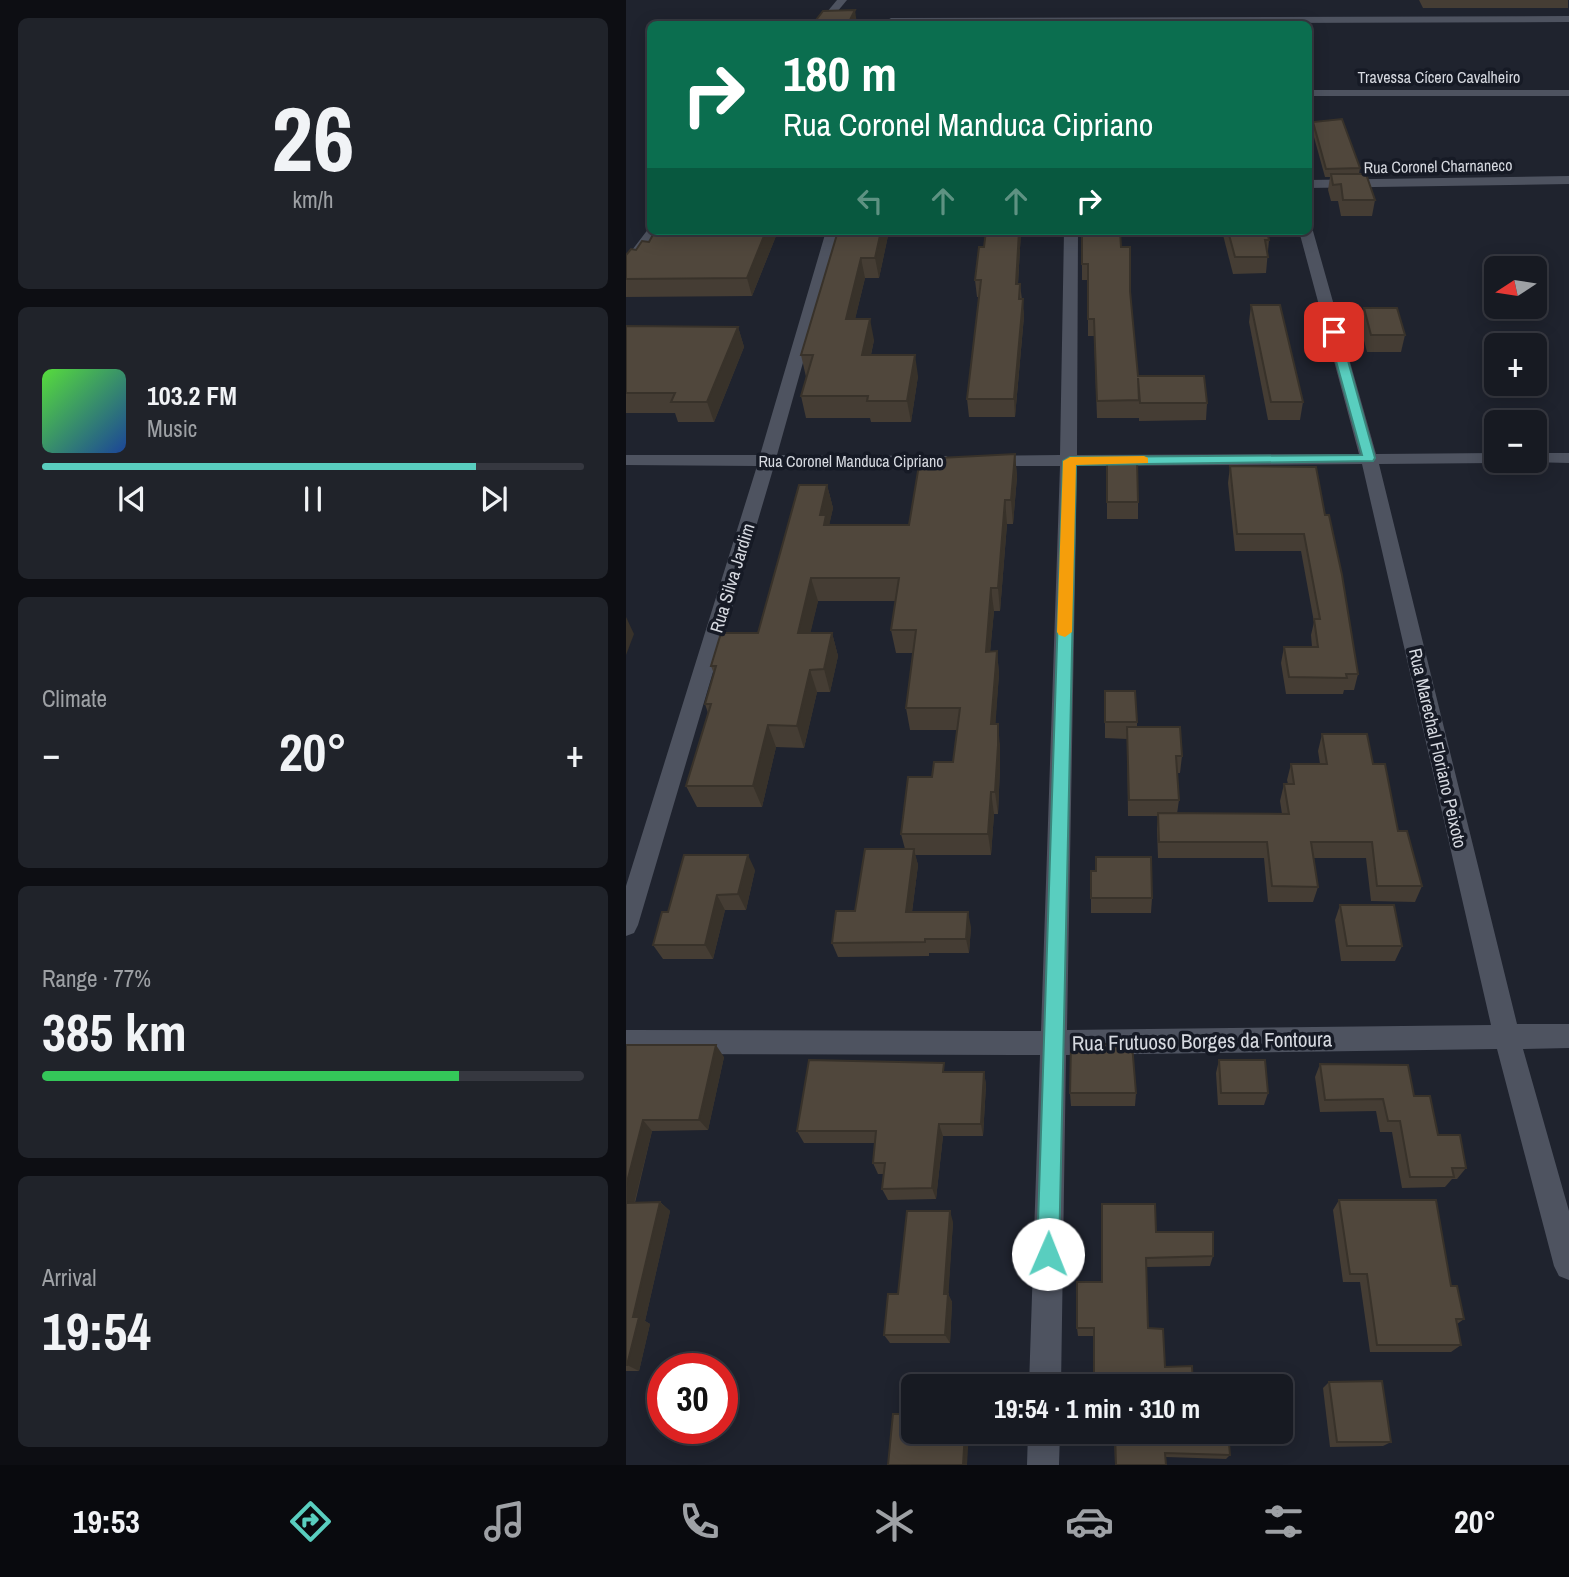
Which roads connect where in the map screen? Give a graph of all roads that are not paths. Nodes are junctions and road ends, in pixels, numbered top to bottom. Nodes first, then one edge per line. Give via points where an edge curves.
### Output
1 (842, 0) edge
2 (1252, 18) edge
3 (892, 19) edge
4 (1569, 19) edge
5 (824, 21) edge
6 (1312, 93) edge
7 (1569, 93) edge
8 (1569, 180) edge
9 (1312, 184) edge
10 (652, 235) edge
11 (832, 235) edge
12 (1071, 235) edge
13 (1307, 235) edge
14 (626, 267) edge
15 (1369, 458) junction
16 (1484, 458) edge
17 (1547, 458) edge
18 (1569, 458) edge
19 (626, 460) edge
20 (768, 460) junction
21 (1070, 461) junction
22 (626, 925) edge
23 (1569, 1036) edge
24 (1507, 1037) junction
25 (626, 1042) edge
26 (1052, 1043) junction
27 (1569, 1266) edge
28 (1045, 1374) edge
29 (1044, 1444) edge
30 (1043, 1465) edge

1 - 5 street
2 - 3 street
2 - 4 street
6 - 7 street, Travessa Cícero Cavalheiro
8 - 9 street, Rua Coronel Charnaneco
10 - 14 street
11 - 20 street, Rua Silva Jardim
12 - 21 street
13 - 15 street, Rua Marechal Floriano Peixoto
15 - 16 street, Rua Coronel Manduca Cipriano
15 - 21 street, Rua Coronel Manduca Cipriano
15 - 24 street, Rua Marechal Floriano Peixoto
17 - 18 street
19 - 20 street, Rua Coronel Manduca Cipriano
20 - 21 street, Rua Coronel Manduca Cipriano
20 - 22 street, Rua Silva Jardim
21 - 26 street
23 - 24 street, Rua Frutuoso Borges da Fontoura
24 - 26 street, Rua Frutuoso Borges da Fontoura
24 - 27 street, Rua Marechal Floriano Peixoto
25 - 26 street, Rua Frutuoso Borges da Fontoura
26 - 28 street
29 - 30 street

